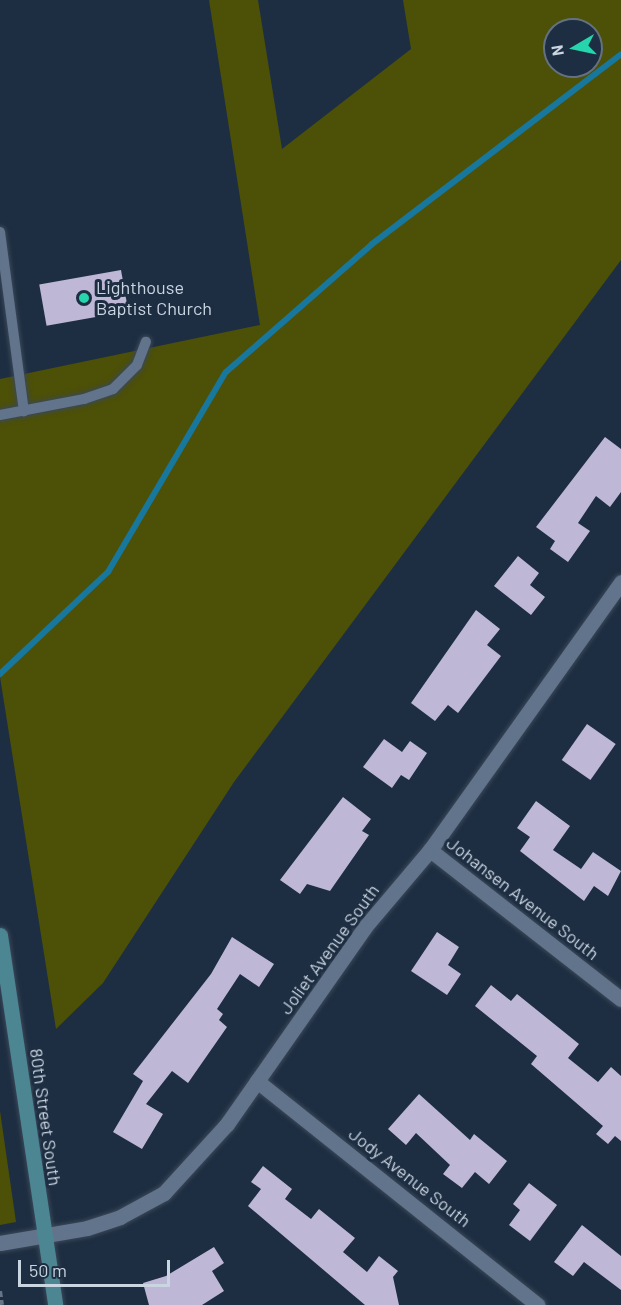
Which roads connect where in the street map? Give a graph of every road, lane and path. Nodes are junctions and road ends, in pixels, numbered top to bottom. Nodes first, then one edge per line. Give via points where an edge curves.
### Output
1 (0, 231) edge
2 (146, 342) dead end
3 (24, 411) junction
4 (0, 415) edge
5 (621, 582) edge
6 (430, 850) junction
7 (0, 935) edge
8 (621, 999) edge
9 (257, 1081) junction
10 (44, 1236) junction
11 (0, 1243) edge
12 (0, 1290) edge
13 (2, 1305) edge
14 (55, 1305) edge
15 (538, 1305) edge

1 - 3 lane
2 - 3 lane via 137,365 113,389
3 - 4 lane
5 - 6 street, Joliet Avenue South
6 - 8 street, Johansen Avenue South
6 - 9 street, Joliet Avenue South via 364,928
7 - 10 main road, 80th Street South
9 - 10 street, Joliet Avenue South via 227,1124 164,1193 120,1217
9 - 15 street, Jody Avenue South
10 - 11 street, Joliet Avenue South
10 - 14 main road, 80th Street South
12 - 13 path

